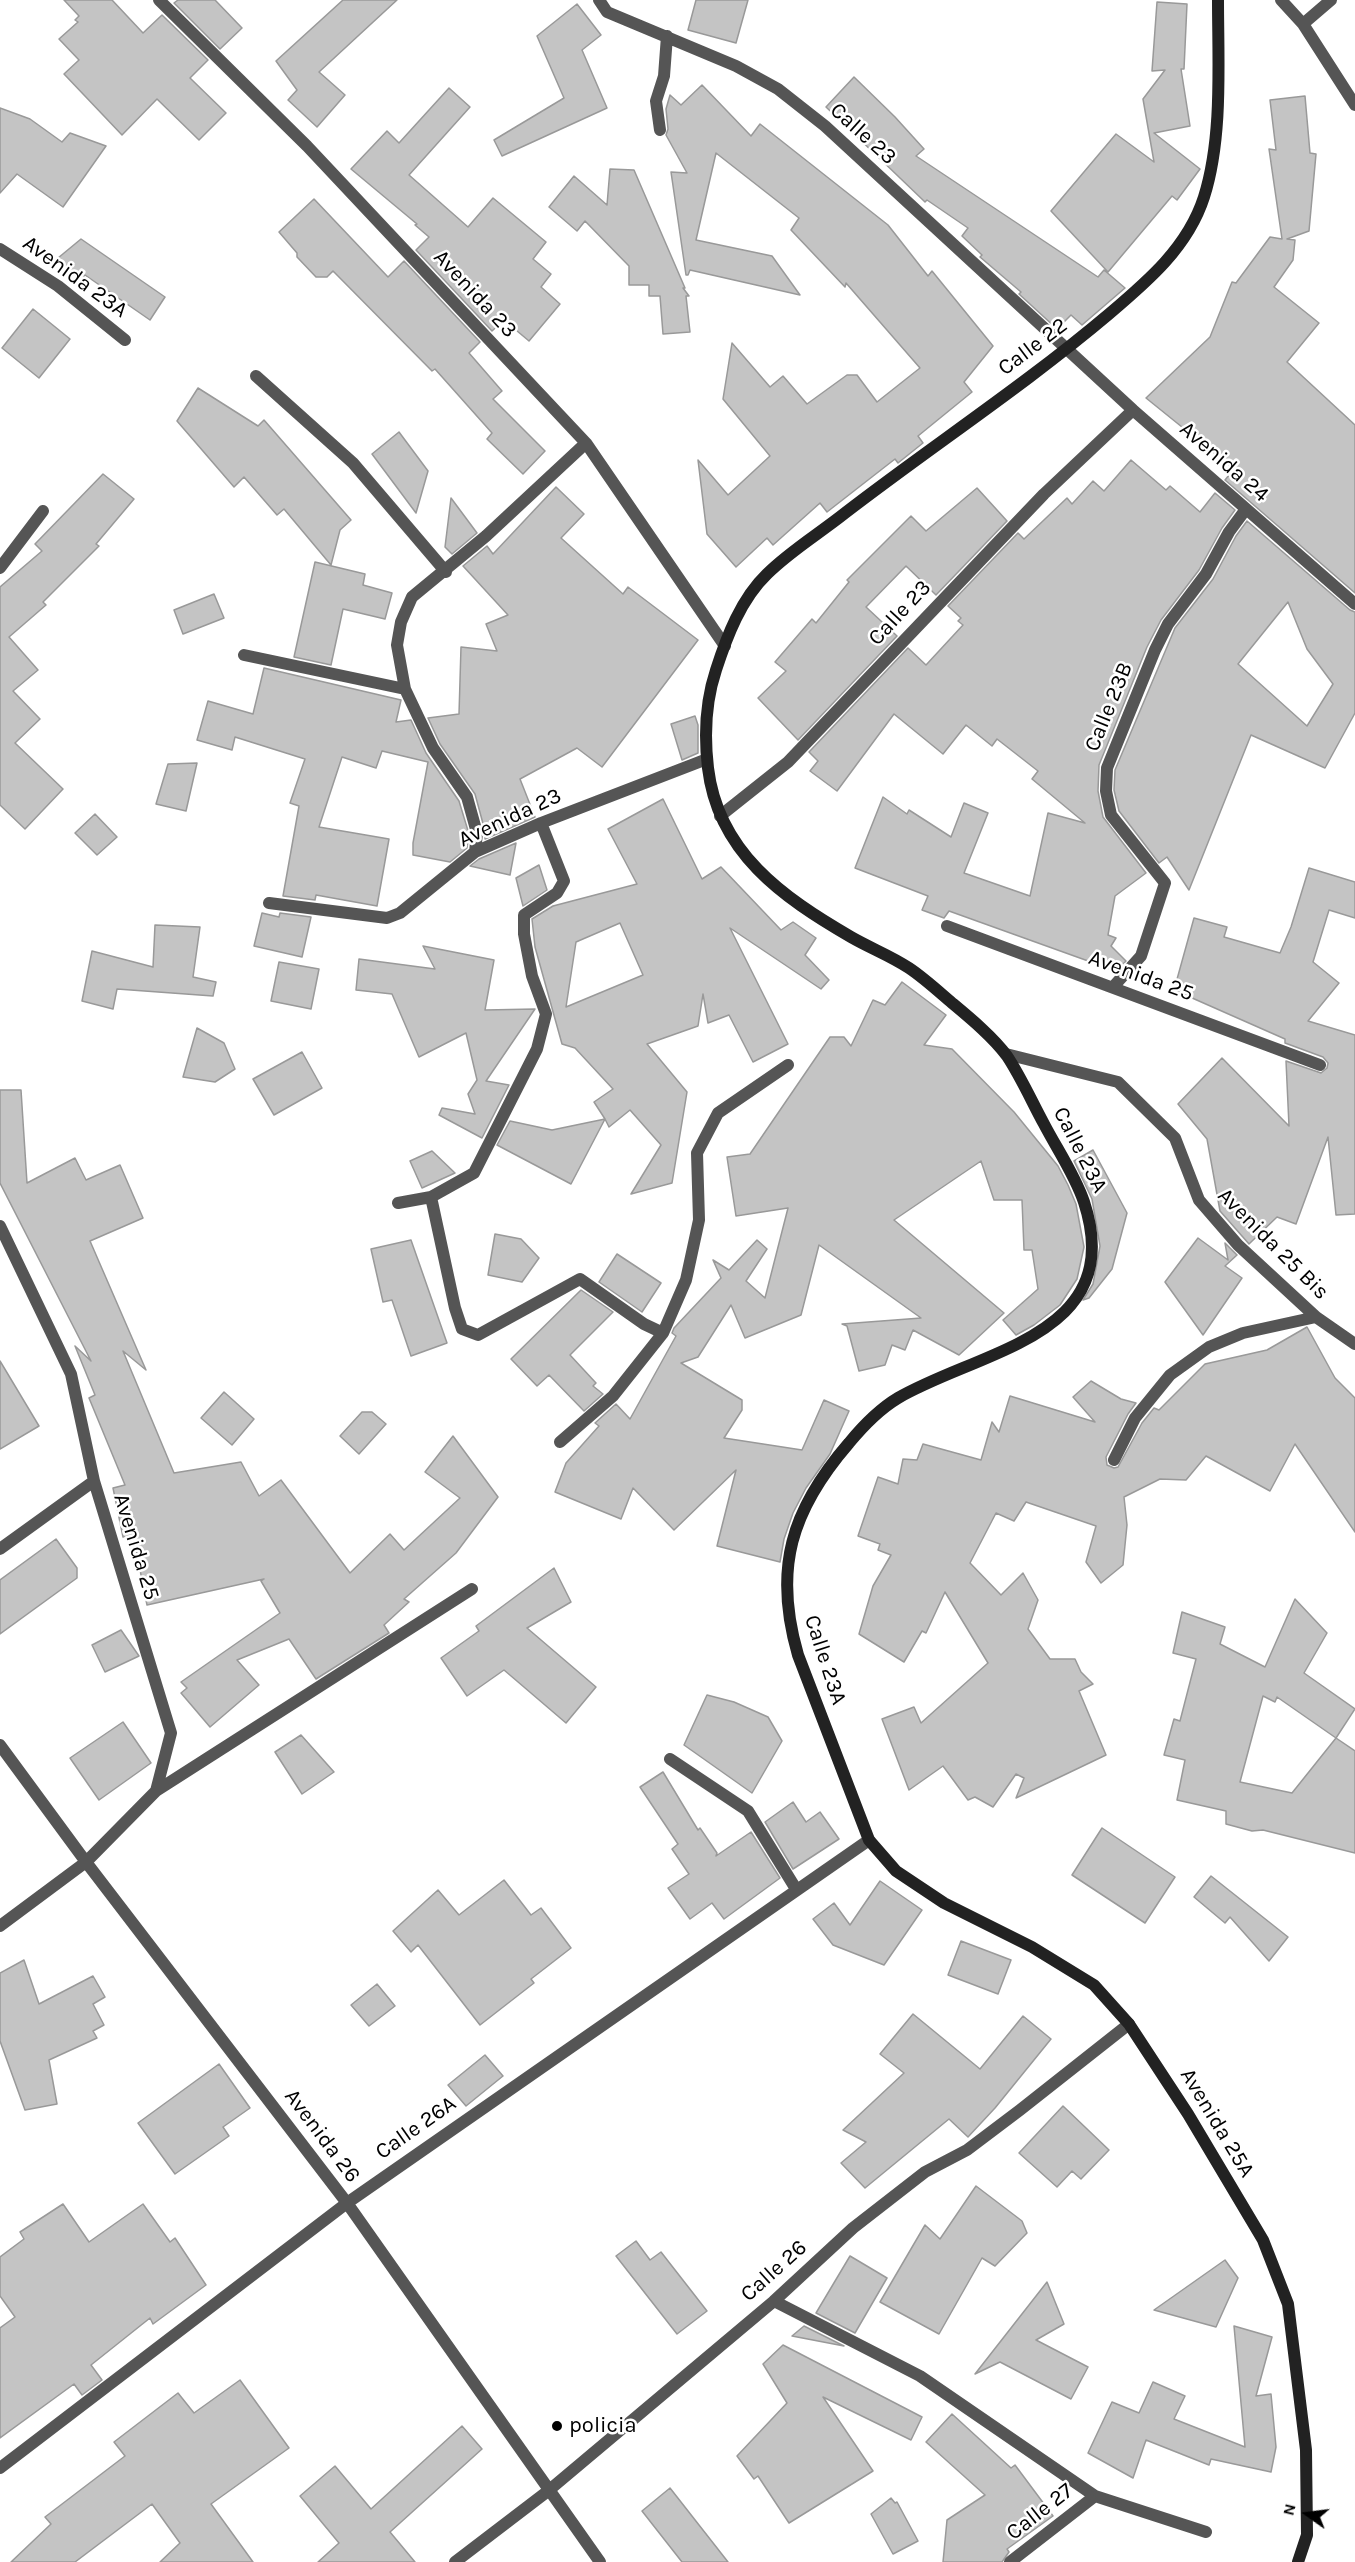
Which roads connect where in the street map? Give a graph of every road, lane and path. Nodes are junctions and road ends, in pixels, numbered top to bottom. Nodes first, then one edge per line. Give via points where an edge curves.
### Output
1 (159, 0) edge
2 (599, 0) edge
3 (1218, 0) edge
4 (1281, 0) edge
5 (1331, 0) edge
6 (1303, 24) junction
7 (667, 36) junction
8 (1355, 105) edge
9 (660, 130) dead end
10 (0, 249) edge
11 (125, 340) dead end
12 (1066, 350) junction
13 (256, 376) dead end
14 (1133, 410) junction
15 (586, 443) junction
16 (1246, 509) junction
17 (43, 511) dead end
18 (0, 568) edge
19 (446, 572) junction
20 (1355, 604) edge
21 (724, 646) junction
22 (244, 655) dead end
23 (405, 689) junction
24 (707, 759) junction
25 (720, 816) junction
26 (541, 823) junction
27 (475, 852) junction
28 (269, 903) dead end
29 (947, 926) dead end
30 (1113, 987) junction
31 (1006, 1054) junction
32 (788, 1065) dead end
33 (1320, 1065) dead end
34 (431, 1197) junction
35 (398, 1203) dead end
36 (0, 1226) edge
37 (1316, 1317) junction
38 (663, 1333) junction
39 (1355, 1344) edge
40 (560, 1442) dead end
41 (1114, 1460) dead end
42 (94, 1481) junction
43 (0, 1549) edge
44 (472, 1589) dead end
45 (0, 1745) edge
46 (670, 1759) dead end
47 (156, 1791) junction
48 (869, 1840) junction
49 (86, 1862) junction
50 (796, 1889) junction
51 (0, 1926) edge
52 (1130, 2024) junction
53 (347, 2202) junction
54 (774, 2301) junction
55 (0, 2468) edge
56 (548, 2491) junction
57 (1095, 2496) junction
58 (1206, 2532) dead end
59 (455, 2562) edge
60 (600, 2562) edge
61 (1010, 2562) edge
62 (1298, 2562) edge

1 - 15 street, Avenida 23 via 307,146
2 - 7 street, Calle 23 via 607,12
3 - 12 main road, Calle 22 via 1215,147 1203,200 1175,253
4 - 6 street
5 - 6 street
6 - 8 street
7 - 9 street via 664,76 656,101
7 - 12 street, Calle 23 via 736,66 786,95 825,126
10 - 11 street, Avenida 23A via 58,286
12 - 14 street, Avenida 24
12 - 21 main road, Calle 22 via 907,465 766,575 741,609
13 - 19 street via 353,463
14 - 16 street, Avenida 24
14 - 25 street, Calle 23 via 1044,494 788,762
15 - 19 street
15 - 21 street, Avenida 23
16 - 20 street, Avenida 24
16 - 30 street, Calle 23B via 1164,633 1107,768 1110,815 1165,883 1141,956
17 - 18 street
19 - 23 street via 412,597 401,622 397,645
21 - 24 main road, Calle 23A via 708,694
22 - 23 street
23 - 27 street via 433,748 467,797 477,833
24 - 25 main road, Calle 23A
24 - 26 street, Avenida 23
25 - 31 main road, Calle 23A via 753,867 777,889 847,935 908,968 955,1005
26 - 27 street, Avenida 23
26 - 34 street via 564,881 556,893 524,915 532,976 546,1014 537,1049 474,1173
27 - 28 street, Avenida 23 via 400,913 387,918
29 - 30 street, Avenida 25
30 - 33 street, Avenida 25
31 - 37 street, Avenida 25 Bis via 1118,1082 1175,1138 1199,1200 1238,1245
31 - 48 main road, Calle 23A via 1083,1196 1091,1225 1092,1252 1084,1285 1066,1313 1036,1335 894,1400 867,1422 806,1501 791,1543 786,1586 789,1624
32 - 38 street via 718,1113 697,1154 699,1220 687,1280
34 - 35 street
34 - 38 street via 462,1329 478,1335 580,1279
36 - 42 street, Avenida 25 via 70,1374
37 - 39 street, Avenida 25 Bis
37 - 41 street via 1243,1334 1199,1354 1170,1375 1135,1418
38 - 40 street via 613,1396
42 - 43 street
42 - 47 street, Avenida 25 via 171,1733
44 - 47 street
45 - 49 street, Avenida 26
46 - 50 street via 748,1811
47 - 49 street
48 - 50 street, Calle 26A
48 - 52 main road, Avenida 25A via 896,1871 944,1903 1032,1947 1094,1985
49 - 51 street
49 - 53 street, Avenida 26
50 - 53 street, Calle 26A
52 - 54 street, Calle 26 via 967,2150 925,2172 853,2228
52 - 62 main road, Avenida 25A via 1263,2240 1288,2304 1306,2450 1307,2535
53 - 55 street, Calle 26A
53 - 56 street, Avenida 26
54 - 56 street, Calle 26
54 - 57 street via 920,2376
56 - 59 street, Calle 26
56 - 60 street, Avenida 26
57 - 58 street
57 - 61 street, Calle 27

